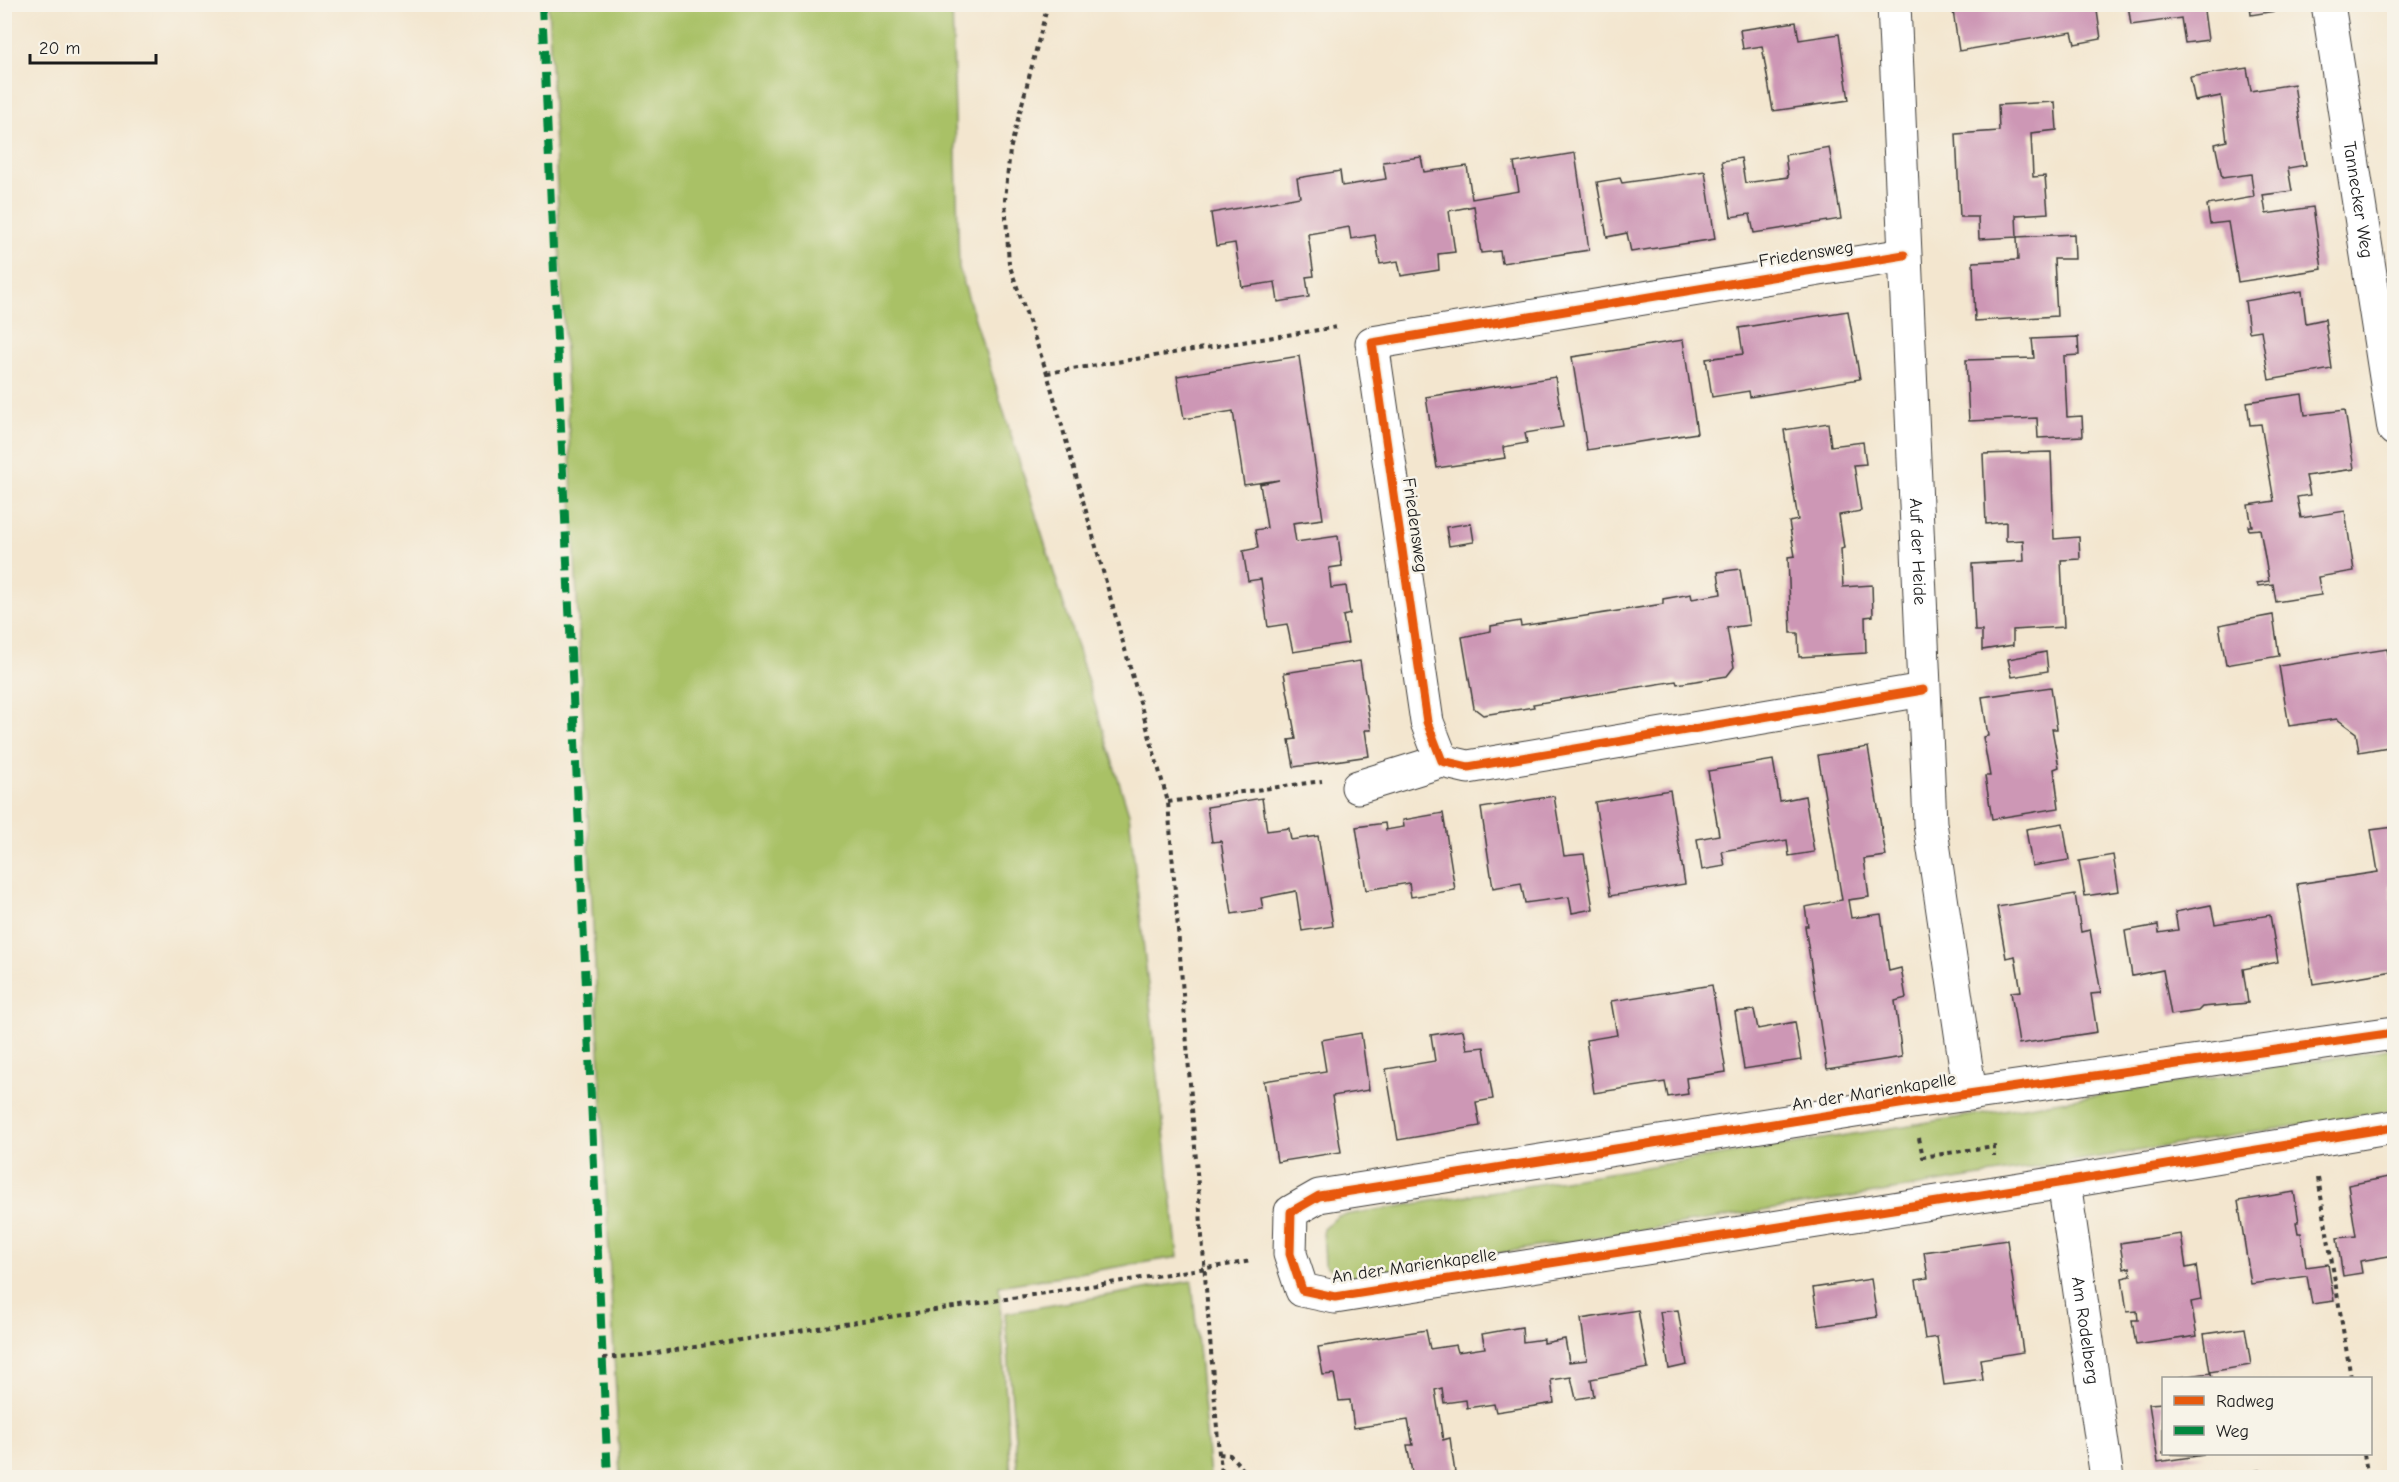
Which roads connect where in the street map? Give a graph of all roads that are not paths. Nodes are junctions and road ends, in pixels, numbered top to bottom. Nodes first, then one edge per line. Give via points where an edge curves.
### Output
1 (1894, 4) edge
2 (2328, 4) edge
3 (1904, 255) junction
4 (2394, 429) edge
5 (1923, 690) junction
6 (1442, 761) junction
7 (1358, 787) road end
8 (2394, 1033) edge
9 (1970, 1094) junction
10 (2394, 1127) edge
11 (2064, 1182) junction
12 (2107, 1478) edge

1 - 3 street, Auf der Heide
2 - 4 street, Tannecker Weg
3 - 5 street, Auf der Heide
3 - 6 street, Friedensweg via 1372,343 1427,722
5 - 6 street via 1468,766
5 - 9 street, Auf der Heide via 1930,823
6 - 7 street
8 - 9 street, An der Marienkapelle
9 - 11 street, An der Marienkapelle via 1319,1196 1291,1212 1290,1254 1302,1290 1335,1297
10 - 11 street, An der Marienkapelle
11 - 12 street, Am Rodelberg

